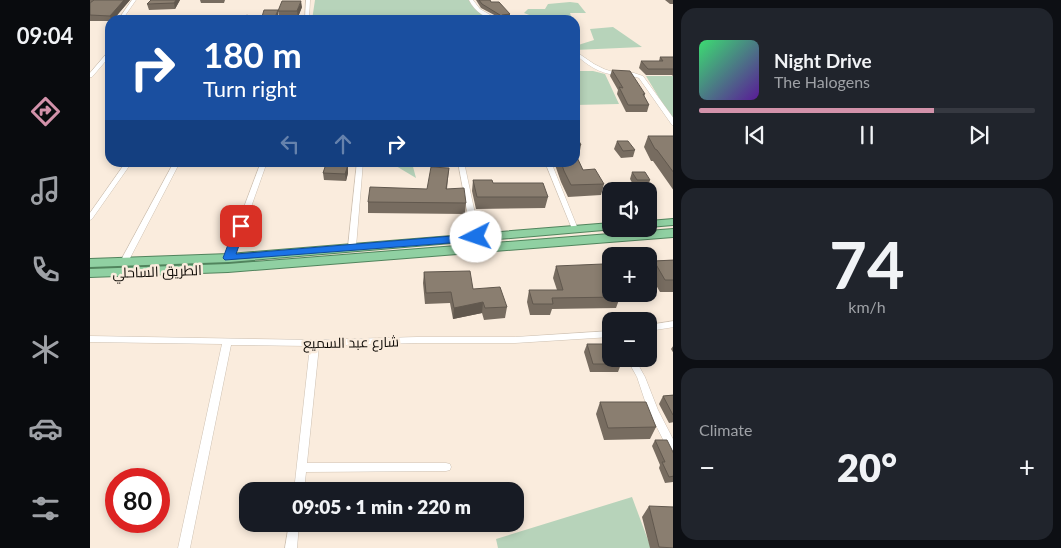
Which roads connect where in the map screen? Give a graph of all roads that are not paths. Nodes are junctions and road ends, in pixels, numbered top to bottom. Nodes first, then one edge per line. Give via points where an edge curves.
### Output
1 (134, 0) edge
2 (308, 0) edge
3 (471, 0) edge
4 (124, 15) edge
5 (307, 15) edge
6 (486, 15) edge
7 (580, 56) edge
8 (105, 59) edge
9 (90, 76) edge
10 (673, 123) edge
11 (126, 167) edge
12 (174, 167) edge
13 (262, 167) edge
14 (360, 167) edge
15 (462, 167) edge
16 (550, 167) edge
17 (90, 218) edge
18 (673, 222) edge
19 (657, 223) edge
20 (602, 228) edge
21 (575, 229) junction
22 (673, 233) edge
23 (476, 237) junction
24 (352, 246) junction
25 (229, 258) junction
26 (124, 262) junction
27 (90, 263) edge
28 (90, 273) edge
29 (673, 324) edge
30 (657, 327) edge
31 (602, 335) edge
32 (90, 339) edge
33 (227, 342) junction
34 (316, 343) junction
35 (635, 367) edge
36 (673, 450) edge
37 (302, 468) junction
38 (446, 468) dead end
39 (300, 482) edge
40 (293, 532) edge
41 (184, 548) edge
42 (291, 548) edge

1 - 4 street
2 - 5 street
3 - 6 street via 473,6
7 - 10 street via 599,69 641,77
8 - 9 street
11 - 17 street
12 - 26 street
13 - 25 street
14 - 24 street
15 - 23 street
16 - 21 street
18 - 19 highway
20 - 21 highway, الطريق الساحلي
21 - 23 highway, الطريق الساحلي
22 - 28 highway, الطريق الساحلي via 228,268
23 - 24 highway, الطريق الساحلي
24 - 25 highway, الطريق الساحلي
25 - 26 highway, الطريق الساحلي
26 - 27 highway, الطريق الساحلي
29 - 30 street
31 - 34 street, شارع عبد السميع via 515,340
32 - 33 street, شارع عبد السميع
33 - 34 street, شارع عبد السميع
33 - 41 street
34 - 37 street
35 - 36 street
37 - 38 street
37 - 39 street
40 - 42 street

